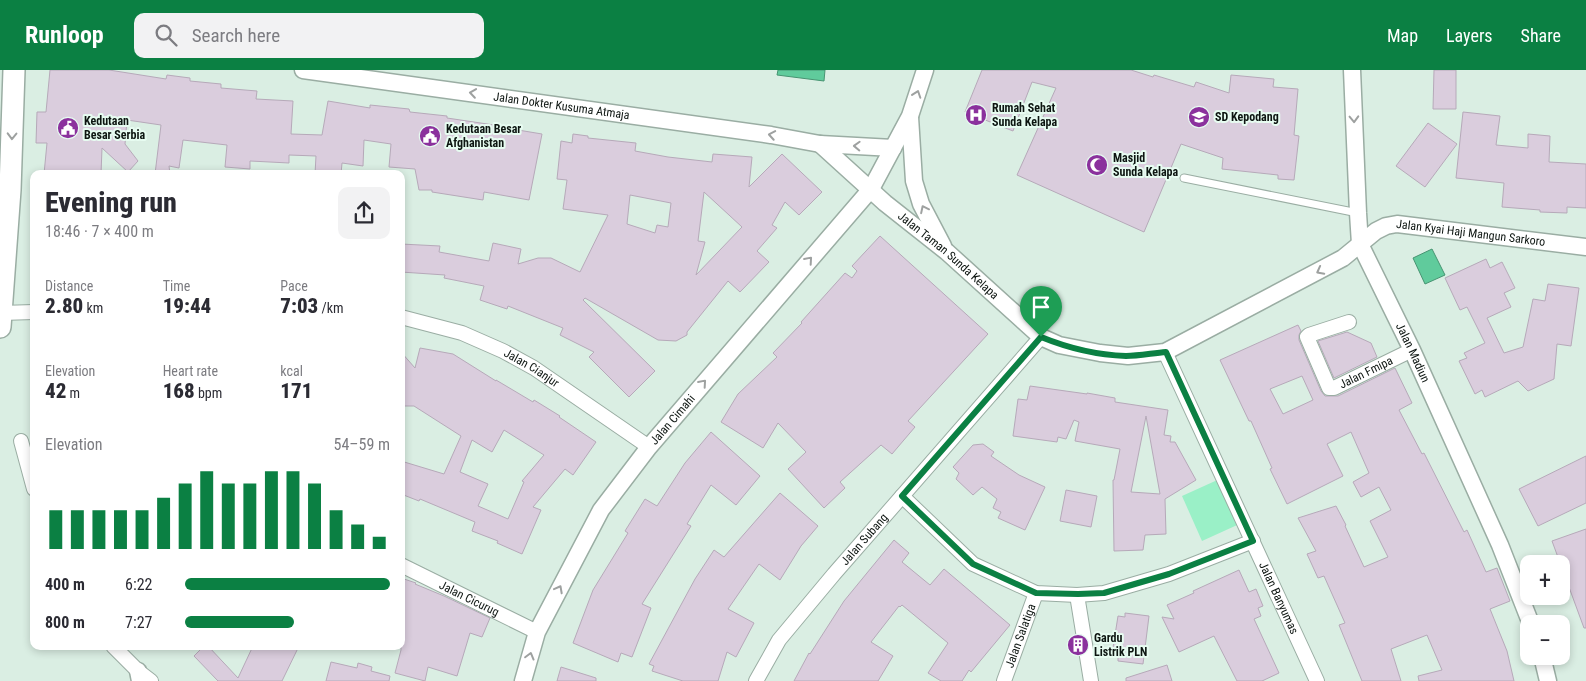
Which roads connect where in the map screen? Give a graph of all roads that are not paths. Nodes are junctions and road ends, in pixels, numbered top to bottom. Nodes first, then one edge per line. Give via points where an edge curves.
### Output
1 (14, 70) edge
2 (303, 70) edge
3 (926, 70) edge
4 (1352, 70) edge
5 (910, 116) junction
6 (820, 144) junction
7 (893, 148) junction
8 (1184, 178) dead end
9 (871, 189) junction
10 (1358, 213) junction
11 (1360, 244) junction
12 (1586, 247) edge
13 (946, 252) junction
14 (30, 313) edge
15 (405, 318) edge
16 (1, 320) edge
17 (1349, 322) dead end
18 (1041, 337) junction
19 (1412, 350) junction
20 (1166, 352) junction
21 (21, 441) dead end
22 (648, 447) junction
23 (30, 474) edge
24 (902, 496) junction
25 (1253, 541) junction
26 (405, 567) edge
27 (1036, 593) junction
28 (1078, 594) junction
29 (1527, 615) edge
30 (537, 632) junction
31 (118, 650) edge
32 (1544, 665) edge
33 (143, 678) edge
34 (523, 681) edge
35 (756, 681) edge
36 (1004, 681) edge
37 (1092, 681) edge
38 (1317, 681) edge
39 (1548, 681) edge

1 -> 16 main road
6 -> 2 street, Jalan Dokter Kusuma Atmaja
5 -> 3 street
4 -> 10 street, Jalan Madiun
5 - 7 street
13 -> 5 street via 921,204 914,181
7 -> 6 street, Jalan Dokter Kusuma Atmaja
6 - 9 street
7 - 9 street
8 - 10 lane
9 - 13 street, Jalan Taman Sunda Kelapa
22 -> 9 street, Jalan Cimahi
10 - 11 street, Jalan Madiun
11 - 12 street, Jalan Kyai Haji Mangun Sarkoro via 1386,226 1397,224
11 - 19 street, Jalan Madiun
11 -> 20 street, Jalan Taman Sunda Kelapa via 1343,258
13 - 18 street, Jalan Taman Sunda Kelapa
14 - 16 street
15 - 22 street, Jalan Cianjur via 462,333 503,351 534,368
17 - 19 street, Jalan Fmipa via 1307,337 1329,388
18 - 20 street, Jalan Taman Sunda Kelapa via 1059,345 1100,353 1128,356
18 - 24 street, Jalan Subang
19 - 29 street, Jalan Madiun via 1500,545
20 - 25 street, Jalan Banyumas
21 - 23 street
30 -> 22 street, Jalan Cimahi via 601,510
24 - 27 street via 973,564
24 - 35 street, Jalan Subang via 779,640
25 - 28 street via 1169,574 1104,593
25 - 38 street, Jalan Banyumas
26 - 30 street, Jalan Cicurug
27 - 28 street
27 - 36 street, Jalan Salatiga
28 - 37 street
34 -> 30 street, Jalan Cimahi
31 - 33 street
32 - 39 street

